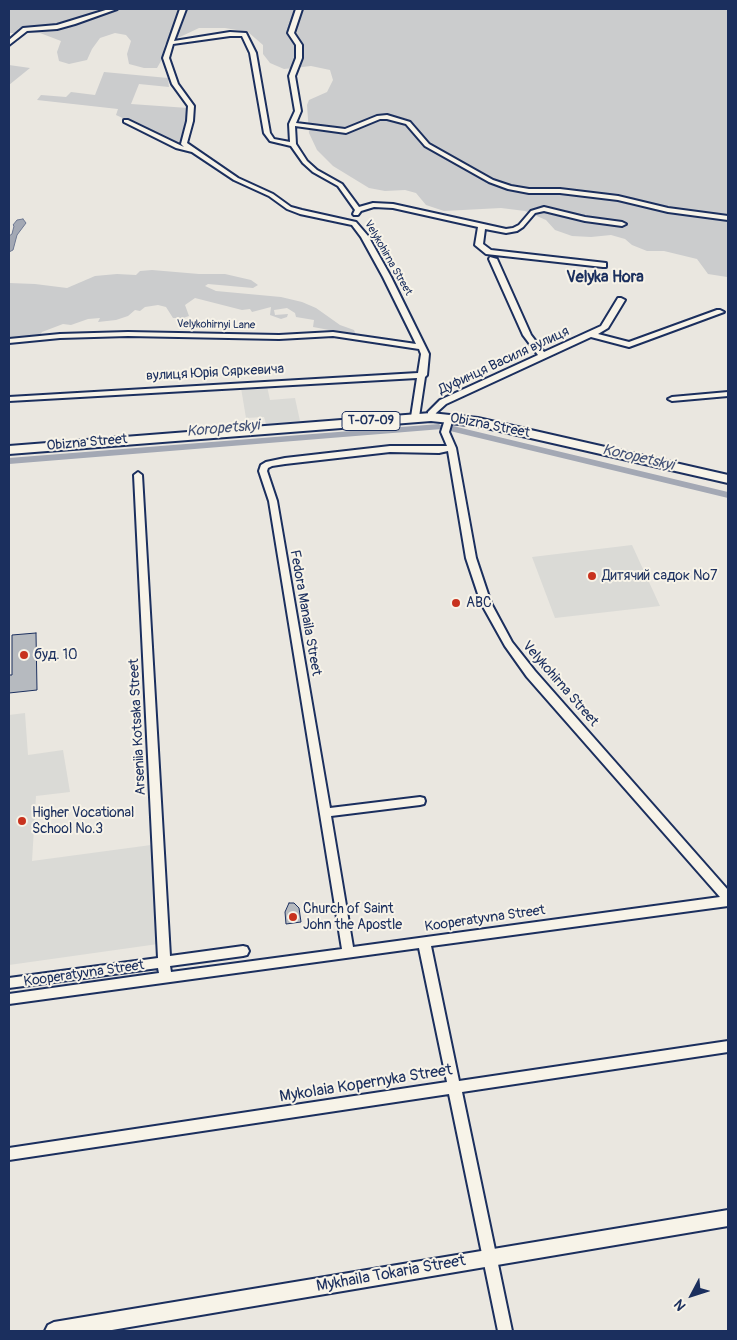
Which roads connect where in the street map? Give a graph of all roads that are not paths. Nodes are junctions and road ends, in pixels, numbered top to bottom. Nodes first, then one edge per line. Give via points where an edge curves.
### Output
1 (114, 9) edge
2 (183, 9) edge
3 (299, 9) edge
4 (9, 43) edge
5 (171, 43) junction
6 (126, 121) dead end
7 (292, 124) junction
8 (294, 144) junction
9 (193, 151) junction
10 (358, 210) junction
11 (728, 218) edge
12 (354, 222) junction
13 (622, 224) dead end
14 (482, 227) junction
15 (493, 259) dead end
16 (603, 265) dead end
17 (621, 300) dead end
18 (720, 312) dead end
19 (593, 335) junction
20 (9, 341) edge
21 (421, 347) junction
22 (543, 356) junction
23 (423, 375) junction
24 (728, 394) edge
25 (9, 399) edge
26 (672, 399) dead end
27 (415, 417) junction
28 (431, 417) junction
29 (449, 418) junction
30 (452, 448) junction
31 (9, 450) edge
32 (138, 475) dead end
33 (728, 479) edge
34 (420, 801) dead end
35 (325, 813) junction
36 (728, 900) edge
37 (424, 942) junction
38 (243, 951) dead end
39 (348, 952) junction
40 (164, 962) junction
41 (165, 978) junction
42 (9, 983) edge
43 (9, 999) edge
44 (728, 1046) edge
45 (454, 1087) junction
46 (9, 1154) edge
47 (728, 1218) edge
48 (489, 1258) junction
49 (54, 1331) edge
50 (505, 1331) edge

1 - 4 street via 73,24 25,29
2 - 5 street
3 - 7 street via 291,32 299,45 299,58 292,76 298,111
5 - 8 street via 244,34 253,54 267,133 272,140
5 - 9 street via 166,58 175,84 191,106 184,144
6 - 9 street, Velykohirna Street via 178,148
7 - 8 street
7 - 11 street via 346,131 386,116 408,123 427,145 491,181 510,188 618,198 668,210
8 - 10 street via 310,166 340,185
9 - 12 street, Velykohirna Street via 289,208
10 - 12 street
10 - 14 street via 373,205 393,206
12 - 21 street, Velykohirna Street via 387,277
13 - 14 street via 544,209 533,212 515,230
14 - 16 street via 478,245 489,252
15 - 22 street via 527,335
17 - 19 street, Дуфинця Василя вулиця via 604,328
18 - 19 street via 629,346
19 - 22 street, Дуфинця Василя вулиця
20 - 21 street, Velykohirnyi Lane via 128,334 279,337 333,334
21 - 23 street, Velykohirna Street via 426,354
22 - 28 street, Дуфинця Василя вулиця via 443,402
23 - 25 street, вулиця Юрія Сяркевича
23 - 27 street, Velykohirna Street
24 - 26 street
27 - 28 main road, Obizna Street / Т-07-09
27 - 31 main road, Obizna Street / Т-07-09
28 - 29 main road, Obizna Street / Т-07-09
29 - 30 street, Velykohirna Street via 445,432
29 - 33 main road, Obizna Street / Т-07-09
30 - 35 street, Fedora Manaila Street via 390,449 285,461 269,464 262,471 273,501
30 - 36 street, Velykohirna Street via 476,573 486,603 508,644
32 - 40 street, Arseniia Kotsaka Street
34 - 35 street
35 - 39 street, Fedora Manaila Street
36 - 37 street, Kooperatyvna Street
37 - 39 street, Kooperatyvna Street
37 - 45 street
38 - 40 street, Kooperatyvna Street
39 - 41 street, Kooperatyvna Street
40 - 41 street, Arseniia Kotsaka Street
40 - 42 street, Kooperatyvna Street
41 - 43 street, Kooperatyvna Street
44 - 45 street, Mykolaia Kopernyka Street
45 - 46 street, Mykolaia Kopernyka Street
45 - 48 street
47 - 48 street, Mykhaila Tokaria Street
48 - 49 street, Mykhaila Tokaria Street
48 - 50 street

